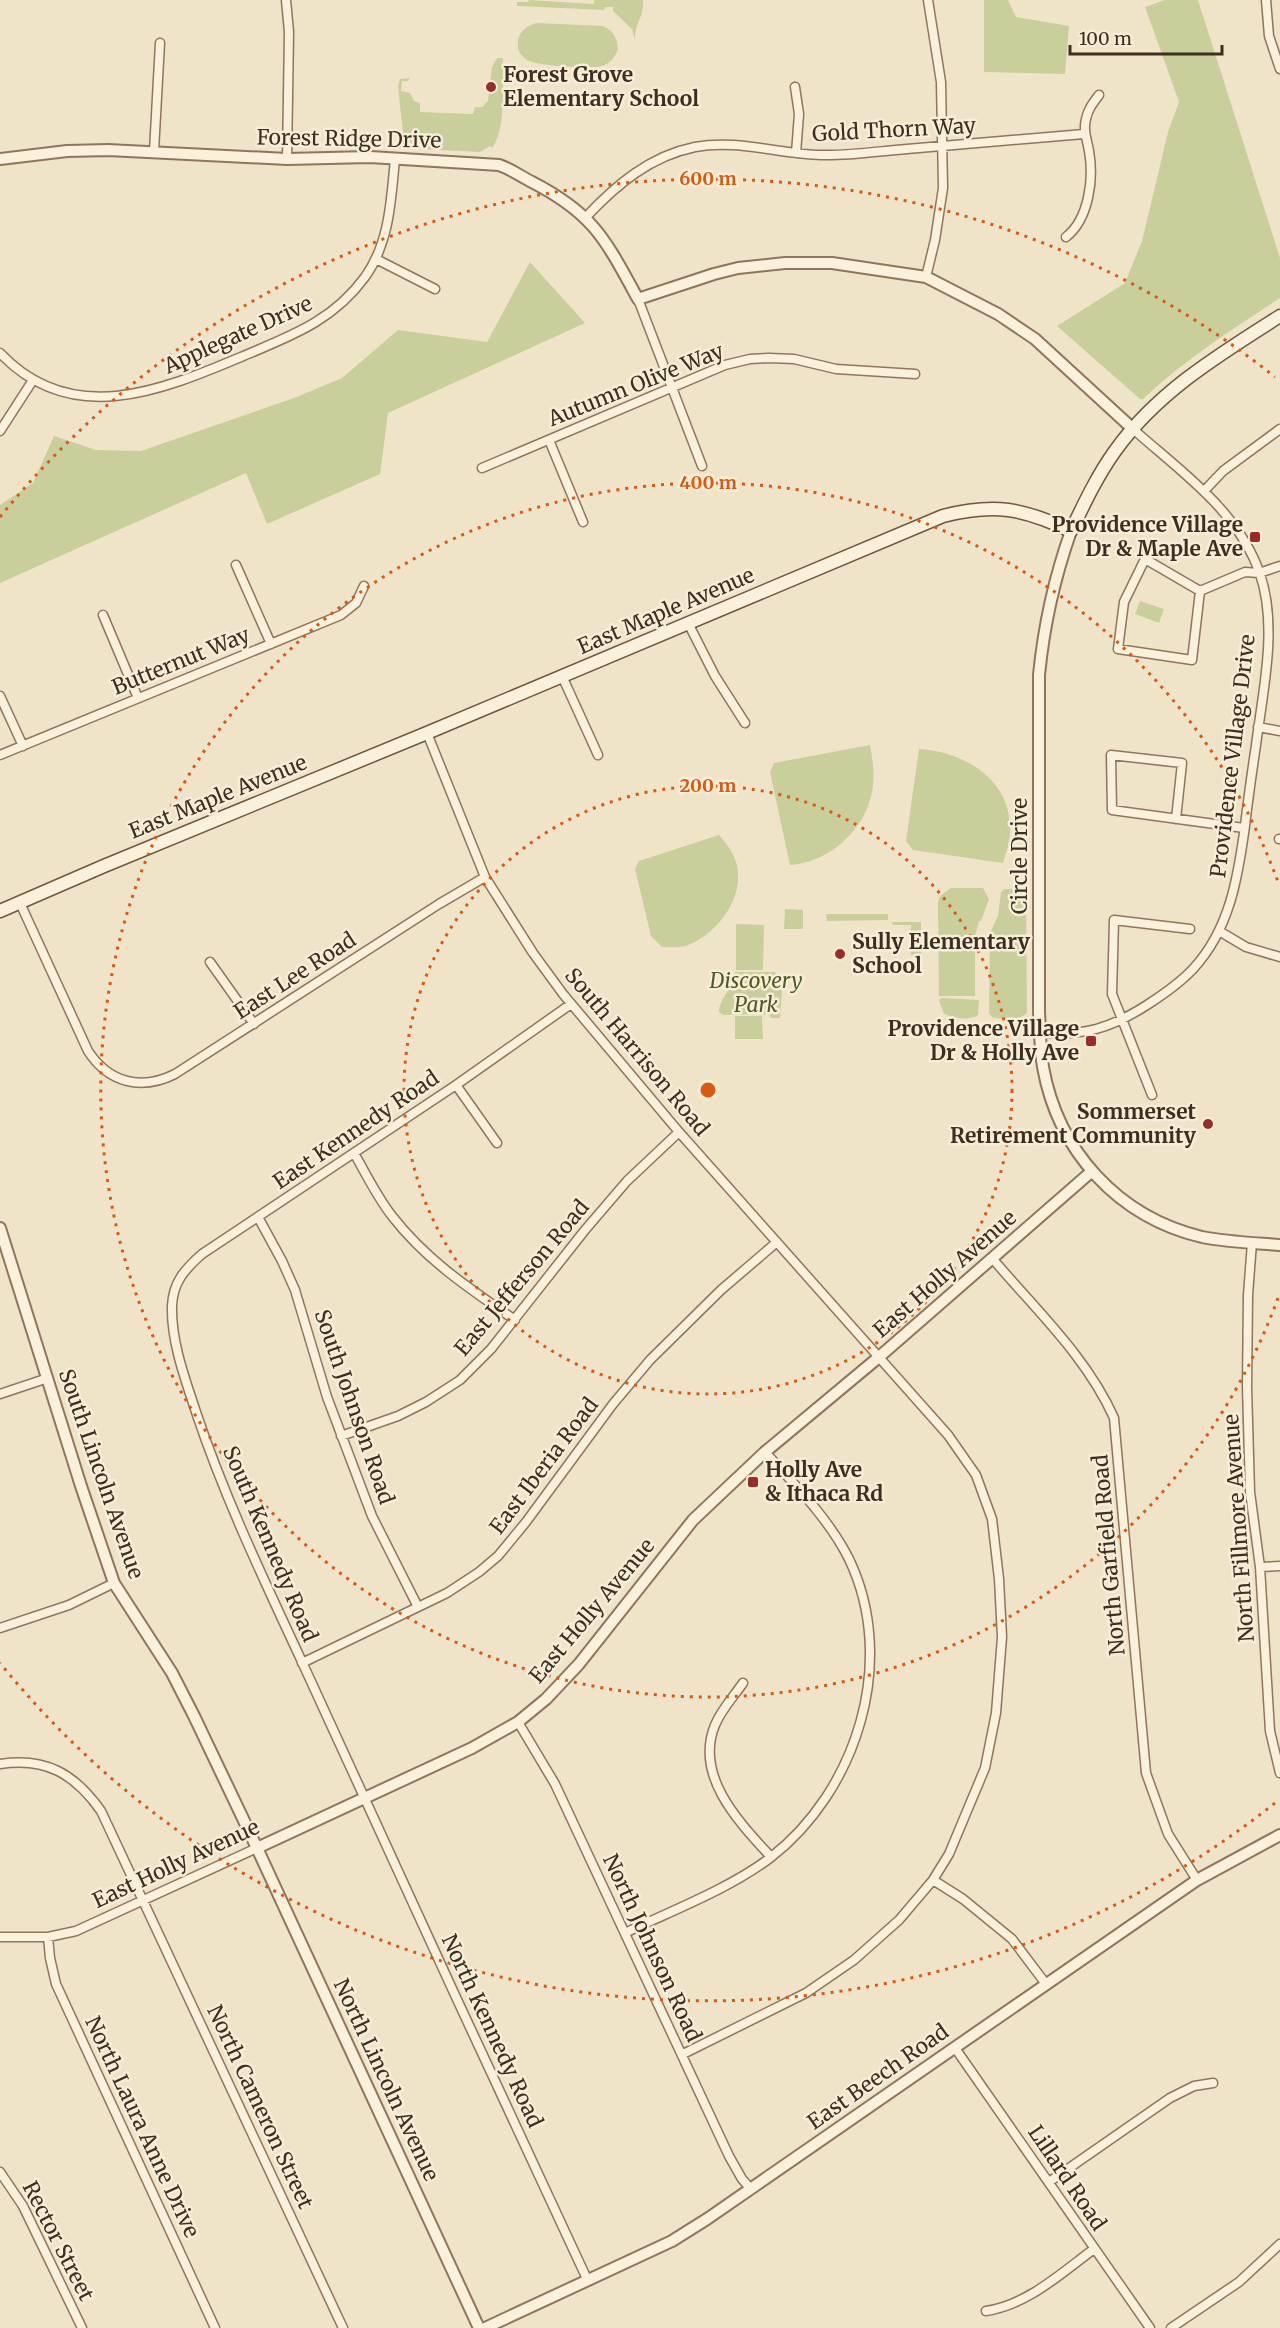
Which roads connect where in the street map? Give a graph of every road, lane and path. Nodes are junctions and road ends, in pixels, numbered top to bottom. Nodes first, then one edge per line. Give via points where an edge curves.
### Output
1 (286, 0) edge
2 (928, 0) edge
3 (1266, 0) edge
4 (160, 43) dead end
5 (1280, 69) edge
6 (795, 87) dead end
7 (1099, 95) dead end
8 (1084, 134) junction
9 (941, 146) junction
10 (154, 151) junction
11 (796, 153) junction
12 (0, 159) edge
13 (287, 159) junction
14 (395, 159) junction
15 (586, 217) junction
16 (1066, 237) dead end
17 (376, 259) junction
18 (926, 277) junction
19 (435, 289) dead end
20 (638, 299) junction
21 (1280, 316) edge
22 (0, 352) edge
23 (915, 374) dead end
24 (33, 380) junction
25 (672, 387) junction
26 (1133, 429) junction
27 (1280, 429) edge
28 (0, 431) edge
29 (549, 441) junction
30 (702, 466) dead end
31 (482, 468) dead end
32 (1204, 491) junction
33 (583, 522) dead end
34 (1071, 531) junction
35 (236, 565) dead end
36 (1280, 566) edge
37 (1259, 573) junction
38 (364, 586) dead end
39 (1200, 591) junction
40 (103, 615) dead end
41 (688, 623) junction
42 (272, 644) junction
43 (562, 676) junction
44 (0, 696) edge
45 (138, 698) junction
46 (745, 723) dead end
47 (1258, 727) junction
48 (1280, 731) edge
49 (427, 733) junction
50 (23, 746) junction
51 (0, 755) edge
52 (598, 755) dead end
53 (1176, 819) junction
54 (1244, 828) junction
55 (485, 877) junction
56 (20, 903) junction
57 (0, 911) edge
58 (1190, 930) dead end
59 (1219, 931) junction
60 (1280, 957) edge
61 (210, 962) dead end
62 (571, 1004) junction
63 (1122, 1020) junction
64 (254, 1024) junction
65 (1040, 1032) junction
66 (456, 1085) junction
67 (1152, 1095) dead end
68 (679, 1131) junction
69 (497, 1143) dead end
70 (354, 1153) junction
71 (1091, 1172) junction
72 (258, 1217) junction
73 (0, 1228) edge
74 (777, 1242) junction
75 (1252, 1243) junction
76 (1280, 1245) edge
77 (992, 1258) junction
78 (174, 1295) joint
79 (515, 1320) junction
80 (879, 1357) junction
81 (48, 1378) junction
82 (0, 1394) edge
83 (341, 1436) junction
84 (765, 1452) junction
85 (1280, 1566) edge
86 (1260, 1567) junction
87 (114, 1583) junction
88 (418, 1607) junction
89 (0, 1628) edge
90 (303, 1663) junction
91 (743, 1683) dead end
92 (518, 1722) junction
93 (0, 1764) edge
94 (1280, 1773) edge
95 (364, 1798) junction
96 (1280, 1835) edge
97 (257, 1848) junction
98 (771, 1857) junction
99 (933, 1880) junction
100 (1197, 1880) junction
101 (145, 1901) junction
102 (625, 1933) junction
103 (0, 1937) edge
104 (48, 1937) junction
105 (1046, 1984) junction
106 (955, 2048) junction
107 (683, 2054) junction
108 (1213, 2083) dead end
109 (0, 2172) edge
110 (1049, 2182) junction
111 (751, 2189) junction
112 (1280, 2244) edge
113 (1094, 2250) junction
114 (587, 2279) junction
115 (986, 2312) dead end
116 (82, 2328) edge
117 (215, 2328) edge
118 (343, 2328) edge
119 (479, 2328) edge
120 (484, 2328) edge
121 (1150, 2328) edge
122 (1171, 2328) edge

1 - 13 street
2 - 9 street via 941,82
3 - 5 street via 1269,36
4 - 10 street
6 - 11 street via 799,114
7 - 8 street via 1090,107
8 - 9 street, Gold Thorn Way
8 - 16 street via 1089,152 1088,192 1084,214
9 - 11 street, Gold Thorn Way via 838,154
9 - 18 street via 943,188
10 - 12 street, Forest Ridge Drive via 67,151
10 - 13 street, Forest Ridge Drive
11 - 15 street, Gold Thorn Way via 716,144 678,152 639,170
13 - 14 street, Forest Ridge Drive
14 - 15 street, Forest Ridge Drive via 499,165 555,193
14 - 17 street, Applegate Drive via 388,221
15 - 20 street, Forest Ridge Drive via 601,235
17 - 19 street
17 - 24 street, Applegate Drive via 352,292 313,326 182,382 108,398 71,394
18 - 20 street via 832,263 785,263 738,268
18 - 26 street via 998,314 1035,339
20 - 25 street
21 - 26 main road via 1199,368
22 - 24 street, Applegate Drive
23 - 25 street, Autumn Olive Way via 836,369 794,359 750,359
24 - 28 street
25 - 29 street, Autumn Olive Way
25 - 30 street
26 - 32 street, Providence Village Drive
26 - 34 main road via 1114,452
27 - 32 street via 1223,471
29 - 31 street, Autumn Olive Way
29 - 33 street
32 - 37 street, Providence Village Drive via 1239,532
34 - 41 main road, East Maple Avenue via 1012,509 969,510 943,516
34 - 65 street, Circle Drive via 1054,579 1039,675
35 - 42 street
36 - 37 street
37 - 39 street via 1245,572
37 - 47 street, Providence Village Drive via 1265,590 1268,625
38 - 42 street, Butternut Way via 356,603 341,615
39 - 39 street via 1145,559 1124,602 1118,649 1192,660
40 - 45 street
41 - 43 main road, East Maple Avenue
41 - 46 street
42 - 45 street, Butternut Way
43 - 49 main road, East Maple Avenue
43 - 52 street
44 - 50 street
45 - 50 street, Butternut Way
47 - 48 street
47 - 54 street, Providence Village Drive
49 - 55 street, South Harrison Road
49 - 56 main road, East Maple Avenue
50 - 51 street, Butternut Way
53 - 53 street via 1112,810 1111,755 1182,763
53 - 54 street
54 - 59 street, Providence Village Drive via 1239,875
55 - 62 street, South Harrison Road
55 - 64 street, East Lee Road
56 - 57 main road, East Maple Avenue
56 - 64 street, East Lee Road via 88,1051 96,1064 117,1078 144,1082 168,1078
58 - 63 street via 1114,920 1112,994
59 - 60 street via 1246,947
59 - 63 street, Providence Village Drive via 1182,981
61 - 64 street
62 - 66 street, East Kennedy Road
62 - 68 street, South Harrison Road
63 - 65 street, Providence Village Drive via 1072,1035
63 - 67 street
65 - 71 street, Circle Drive via 1042,1064 1052,1101 1071,1144
66 - 69 street
66 - 70 street, East Kennedy Road
68 - 74 street, South Harrison Road
68 - 79 street, East Jefferson Road via 627,1181
70 - 72 street, East Kennedy Road
70 - 79 street via 391,1214 412,1239 455,1278
71 - 75 street, Circle Drive via 1146,1216 1203,1237
71 - 77 street, East Holly Avenue
72 - 78 street, East Kennedy Road via 184,1270
72 - 83 street, South Johnson Road via 295,1290
73 - 81 street, South Lincoln Avenue
74 - 80 street, South Harrison Road
74 - 88 street, East Iberia Road via 650,1360 498,1556 447,1593
75 - 76 street
75 - 86 street, North Fillmore Avenue via 1247,1387 1250,1492
77 - 80 street, East Holly Avenue
77 - 100 street, North Garfield Road via 1077,1357 1102,1391 1114,1418 1146,1773 1168,1834
78 - 90 street, South Kennedy Road via 175,1339 209,1450
79 - 83 street, East Jefferson Road via 460,1380 398,1416
80 - 84 street, East Holly Avenue
80 - 99 street, South Harrison Road via 948,1435 976,1475 992,1520 999,1579 1002,1637 996,1713 985,1768 949,1854
81 - 82 street
81 - 87 street, South Lincoln Avenue
83 - 88 street, South Johnson Road via 372,1516
84 - 92 street, East Holly Avenue via 693,1520 579,1664
84 - 98 street via 824,1520 848,1558 859,1584 869,1631 868,1682 856,1739 828,1795
85 - 86 street
86 - 94 street, North Fillmore Avenue via 1270,1731
87 - 89 street via 69,1605
87 - 97 street, South Lincoln Avenue via 172,1673
88 - 90 street, East Iberia Road
90 - 95 street, South Kennedy Road
91 - 98 street via 716,1722 710,1746 711,1768 726,1802
92 - 95 street, East Holly Avenue
92 - 102 street, North Johnson Road via 555,1784
93 - 101 street, North Cameron Street via 42,1764 81,1787 106,1820
95 - 97 street, East Holly Avenue
95 - 114 street, North Kennedy Road
96 - 100 street, East Beech Road
97 - 101 street, East Holly Avenue
97 - 119 street, North Lincoln Avenue
98 - 102 street via 742,1877
99 - 105 street via 1012,1939
99 - 107 street, South Harrison Road via 899,1920 854,1960 806,1993
100 - 105 street, East Beech Road
101 - 104 street, East Holly Avenue via 76,1930
101 - 118 street, North Cameron Street
102 - 107 street, North Johnson Road
103 - 104 street, East Holly Avenue
104 - 117 street, North Laura Anne Drive via 56,1984
105 - 106 street, East Beech Road
106 - 110 street, Lillard Road
106 - 111 street, East Beech Road
107 - 111 street, North Johnson Road via 729,2156
108 - 110 street via 1194,2086 1170,2098
109 - 116 street, Rector Street via 23,2206
110 - 113 street, Lillard Road
111 - 114 street, East Beech Road via 672,2241
112 - 122 street via 1239,2282
113 - 115 street via 1027,2297 1006,2308
113 - 121 street, Lillard Road
114 - 120 street, East Beech Road

